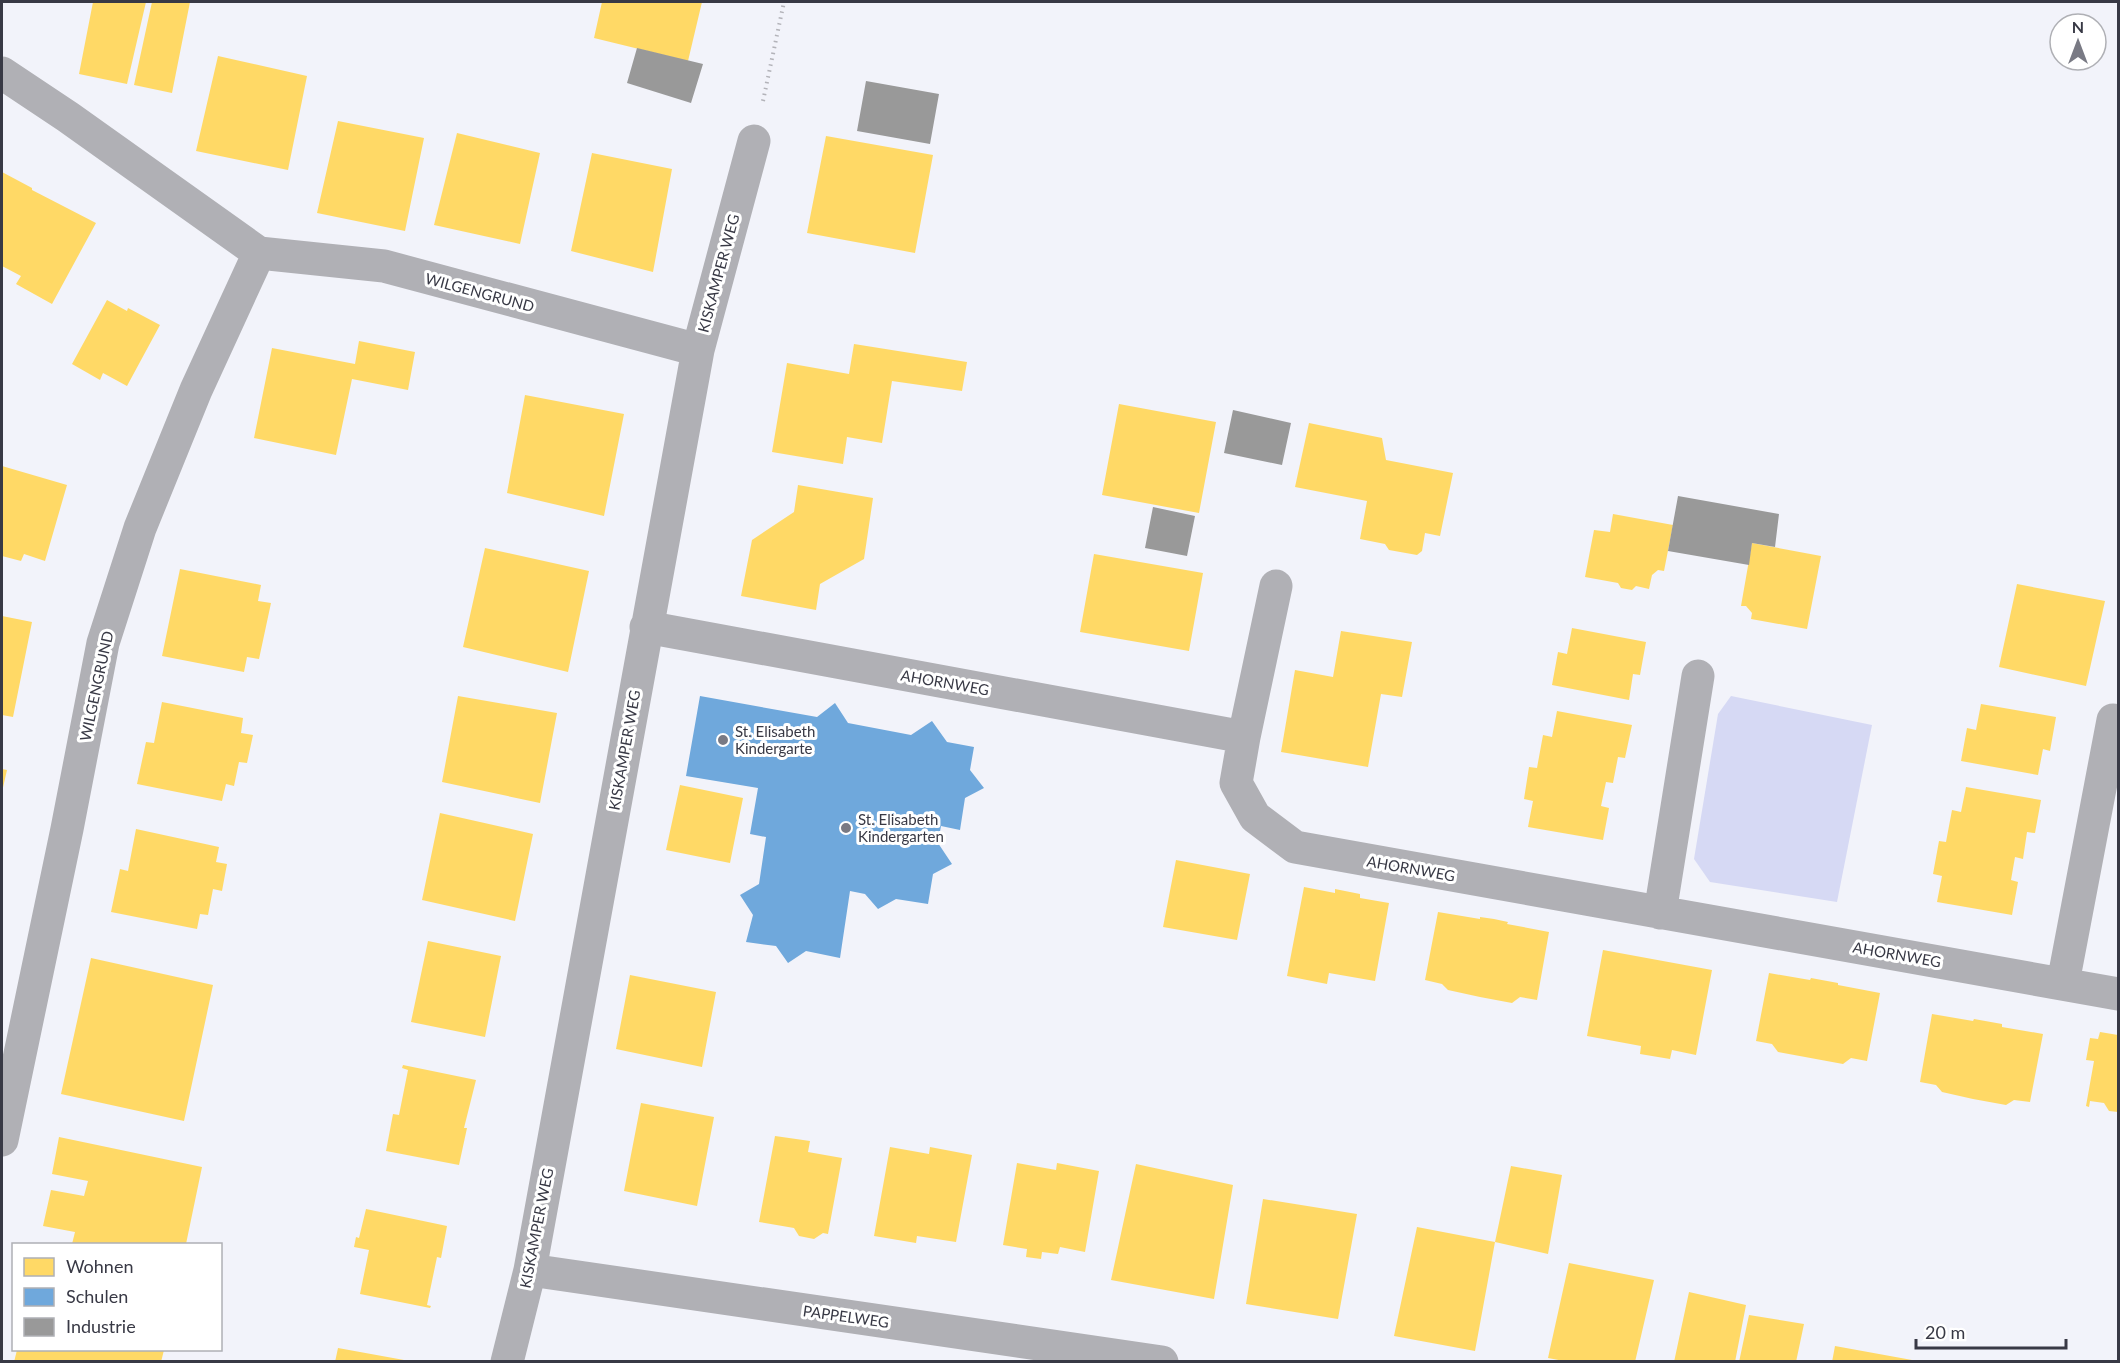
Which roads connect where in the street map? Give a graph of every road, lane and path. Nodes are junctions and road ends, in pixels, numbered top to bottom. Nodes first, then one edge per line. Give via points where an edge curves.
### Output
1 (783, 2) edge
2 (2, 73) edge
3 (754, 141) joint
4 (259, 254) junction
5 (698, 350) junction
6 (1276, 586) dead end
7 (646, 627) junction
8 (1698, 676) dead end
9 (2113, 720) dead end
10 (1244, 737) junction
11 (1660, 913) junction
12 (2063, 983) junction
13 (2118, 994) edge
14 (2, 1140) edge
15 (530, 1270) junction
16 (1055, 1355) edge
17 (507, 1362) edge
18 (1162, 1362) edge

1 - 3 path
2 - 4 street, WILGENGRUND
3 - 5 street, KISKAMPER WEG
4 - 5 street, WILGENGRUND via 384,266
4 - 14 street, WILGENGRUND via 196,390 141,528 104,643
5 - 7 street, KISKAMPER WEG
6 - 10 street, AHORNWEG
7 - 10 street, AHORNWEG
7 - 15 street, KISKAMPER WEG
8 - 11 street
9 - 12 street
10 - 11 street, AHORNWEG via 1236,783 1255,817 1295,847
11 - 12 street, AHORNWEG
12 - 13 street, AHORNWEG
15 - 16 street, PAPPELWEG
15 - 17 street, KISKAMPER WEG
16 - 18 street, PAPPELWEG

